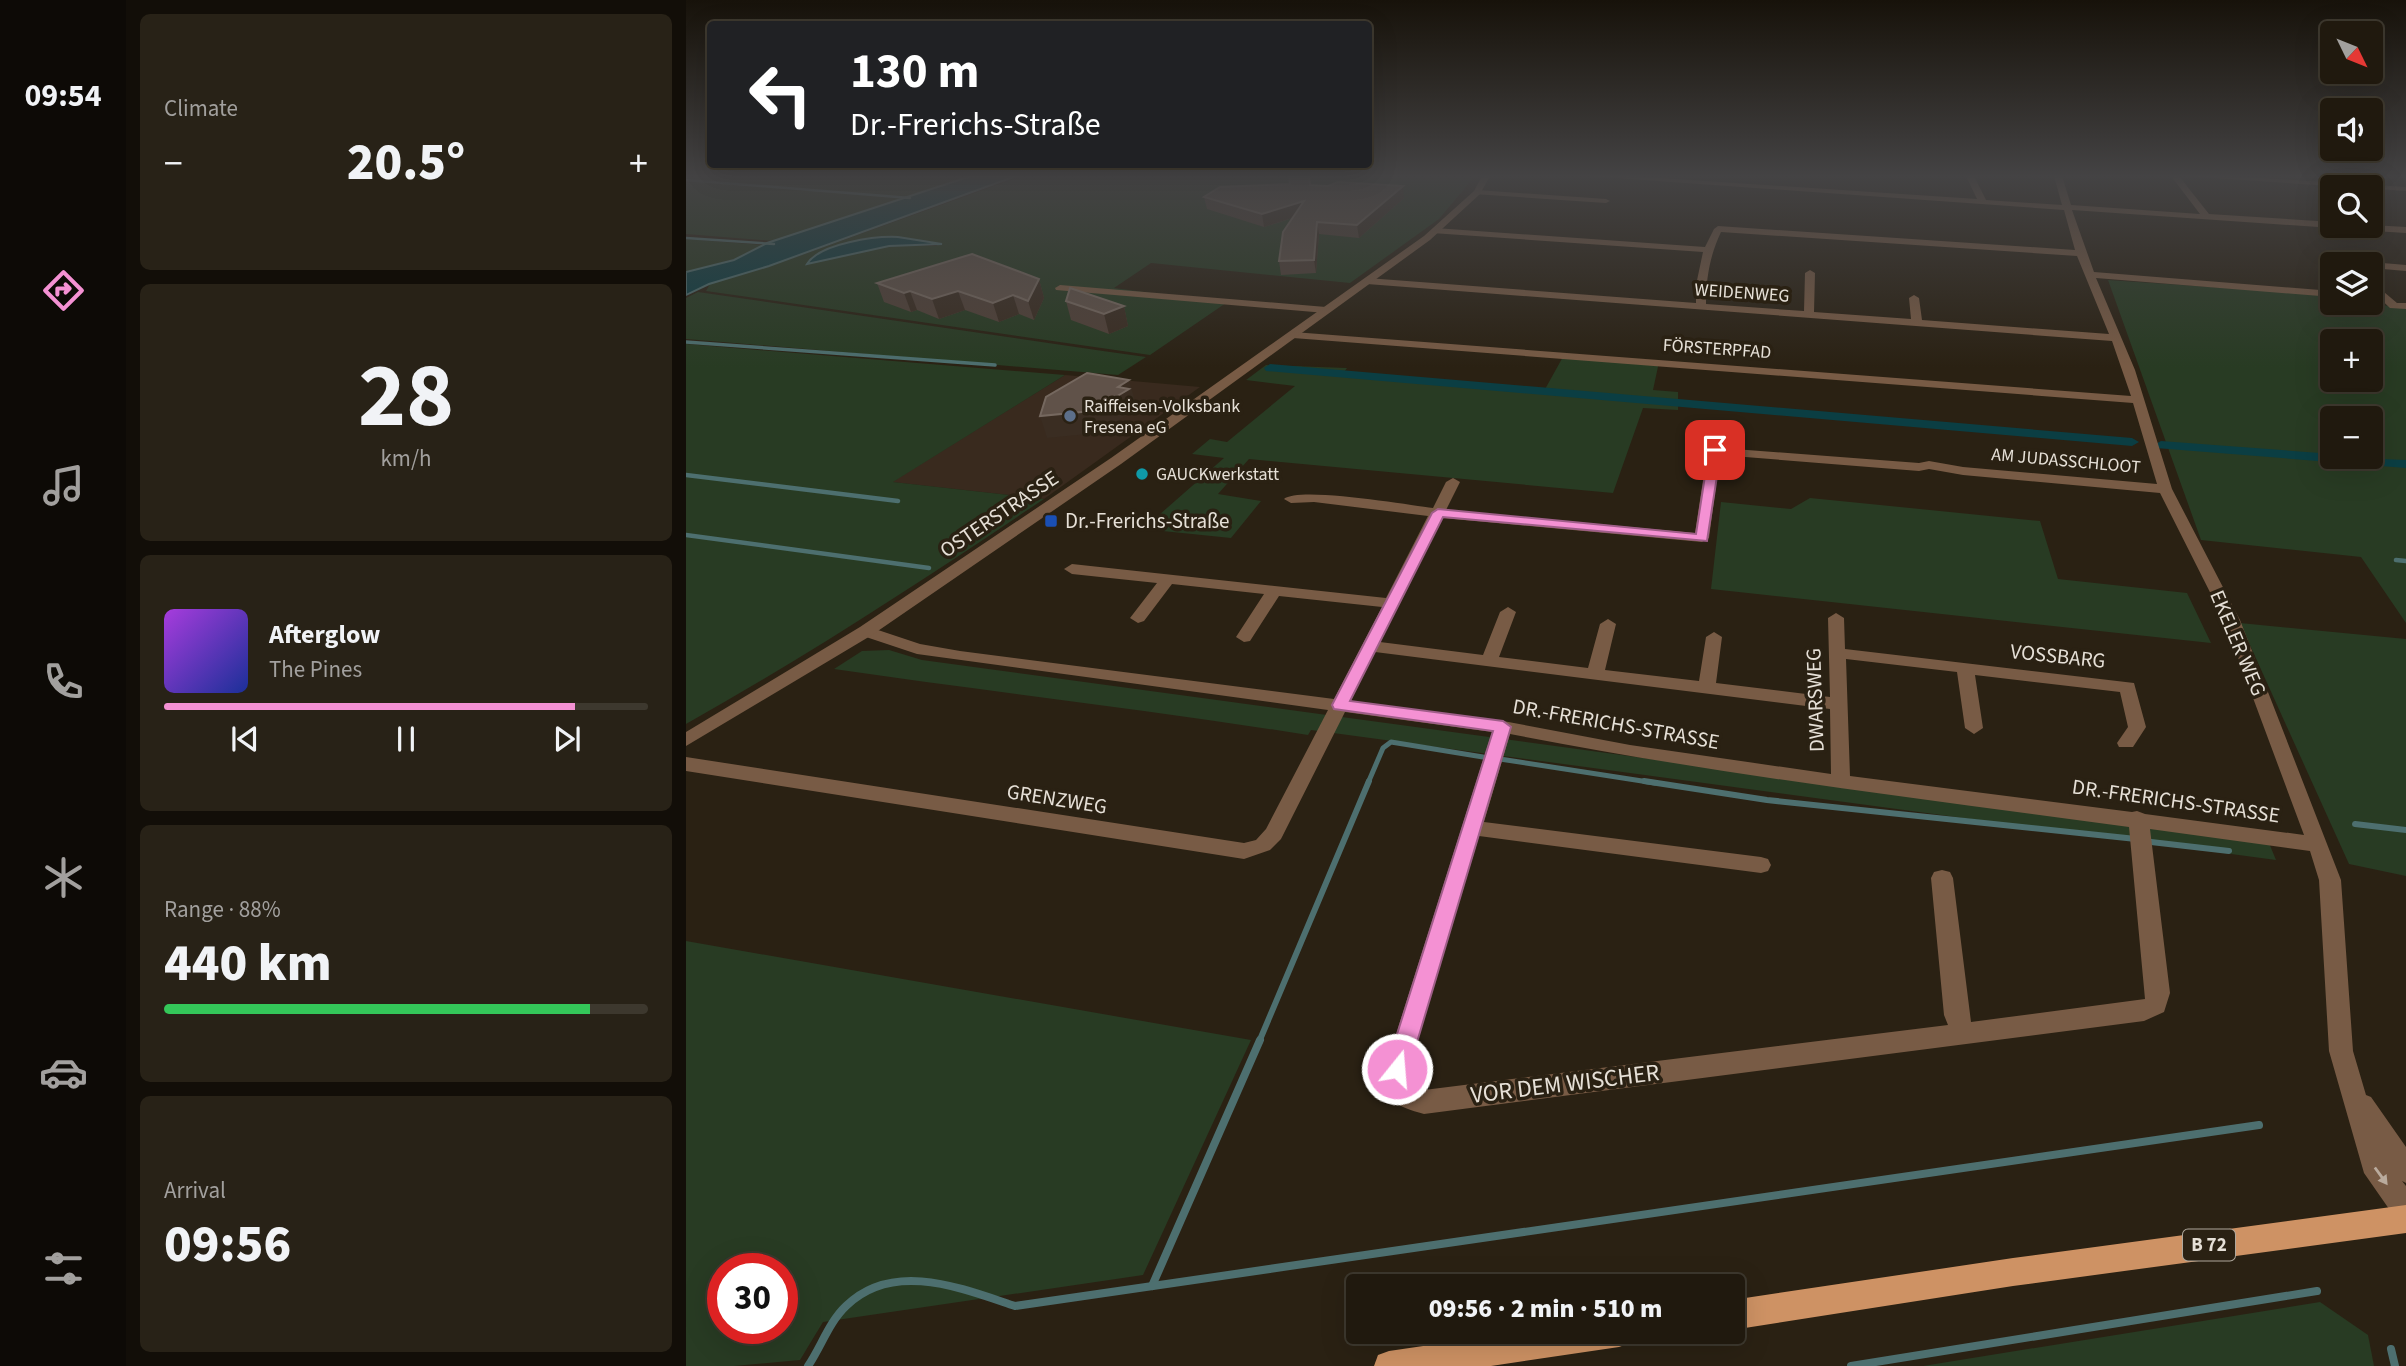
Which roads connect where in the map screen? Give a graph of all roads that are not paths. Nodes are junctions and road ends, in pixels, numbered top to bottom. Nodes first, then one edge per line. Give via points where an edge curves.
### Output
1 (1424, 240) edge
2 (1561, 240) edge
3 (1713, 240) edge
4 (1881, 240) edge
5 (2077, 240) edge
6 (1708, 250) junction
7 (2081, 253) junction
8 (2383, 266) edge
9 (2406, 268) edge
10 (1810, 273) dead end
11 (2091, 275) junction
12 (1367, 281) junction
13 (1060, 288) dead end
14 (2320, 293) edge
15 (2383, 295) edge
16 (1914, 298) dead end
17 (2383, 298) edge
18 (2386, 298) junction
19 (2406, 306) edge
20 (1701, 307) junction
21 (1326, 310) junction
22 (1809, 316) junction
23 (1917, 324) junction
24 (1293, 335) junction
25 (2115, 338) junction
26 (2138, 400) junction
27 (1716, 434) dead end
28 (1715, 450) junction
29 (1454, 482) dead end
30 (2165, 489) junction
31 (1291, 499) dead end
32 (1438, 513) junction
33 (1072, 569) dead end
34 (1167, 581) junction
35 (1273, 592) junction
36 (1391, 603) junction
37 (1508, 612) dead end
38 (1138, 618) dead end
39 (1836, 618) dead end
40 (1608, 624) dead end
41 (866, 631) junction
42 (1244, 637) dead end
43 (1714, 637) dead end
44 (1371, 646) junction
45 (1835, 653) junction
46 (1489, 660) junction
47 (1965, 669) junction
48 (1595, 674) junction
49 (1707, 687) junction
50 (1837, 704) junction
51 (1340, 705) junction
52 (1503, 727) junction
53 (1975, 728) dead end
54 (686, 740) edge
55 (2126, 743) dead end
56 (686, 764) edge
57 (1842, 781) junction
58 (2137, 818) junction
59 (1473, 828) junction
60 (2318, 844) junction
61 (1761, 864) dead end
62 (1941, 878) dead end
63 (1963, 1033) junction
64 (2352, 1091) junction
65 (2406, 1170) edge
66 (2406, 1209) edge
67 (2406, 1219) edge
68 (1745, 1313) edge
69 (1538, 1344) edge
70 (1389, 1366) edge

1 - 12 street, OSTERSTRASSE
2 - 6 street
3 - 6 street
4 - 7 street
5 - 7 street, EKELER WEG
6 - 20 street
7 - 11 street, EKELER WEG
8 - 9 street
10 - 22 street
11 - 14 street
11 - 25 street, EKELER WEG
12 - 20 street, WEIDENWEG
12 - 21 street, OSTERSTRASSE
13 - 21 street
15 - 18 street
16 - 23 street
17 - 18 street
18 - 19 street via 2394,306
20 - 22 street, WEIDENWEG
21 - 24 street, OSTERSTRASSE
22 - 23 street, WEIDENWEG
23 - 25 street, WEIDENWEG
24 - 26 street, FÖRSTERPFAD
24 - 41 street, OSTERSTRASSE
25 - 26 street, EKELER WEG
26 - 30 street, EKELER WEG
27 - 28 street
28 - 30 street, AM JUDASSCHLOOT
28 - 32 street via 1702,538
29 - 32 street, GRENZWEG
30 - 60 street, EKELER WEG via 2232,620
31 - 32 street
32 - 36 street, GRENZWEG
33 - 34 street
34 - 35 street
34 - 38 street
35 - 36 street
35 - 42 street
36 - 44 street, GRENZWEG
37 - 46 street
39 - 45 street, DWARSWEG
40 - 48 street
41 - 51 street, DR.-FRERICHS-STRASSE via 917,649 960,656
41 - 54 street, OSTERSTRASSE
43 - 49 street
44 - 46 street
44 - 51 street, GRENZWEG
45 - 47 street, VOSSBARG
45 - 50 street, DWARSWEG
46 - 48 street
47 - 53 street
47 - 55 street, VOSSBARG via 2128,687 2137,727
48 - 49 street
49 - 50 street
50 - 57 street, DWARSWEG
51 - 52 street, DR.-FRERICHS-STRASSE
51 - 56 street, GRENZWEG via 1274,834 1263,845 1244,851
52 - 57 street, DR.-FRERICHS-STRASSE via 1630,751
52 - 59 street, VOR DEM WISCHER
57 - 58 street, DR.-FRERICHS-STRASSE
58 - 60 street, DR.-FRERICHS-STRASSE
58 - 63 street, VOR DEM WISCHER via 2156,1005
59 - 61 street
59 - 63 street, VOR DEM WISCHER via 1397,1069 1397,1087 1409,1098 1423,1102
60 - 64 street, EKELER WEG via 2330,880 2338,1034
62 - 63 street via 1956,1015
64 - 65 street, EKELER WEG
64 -> 66 street, EKELER WEG via 2373,1164
67 - 68 main road, B 72
69 - 70 main road

